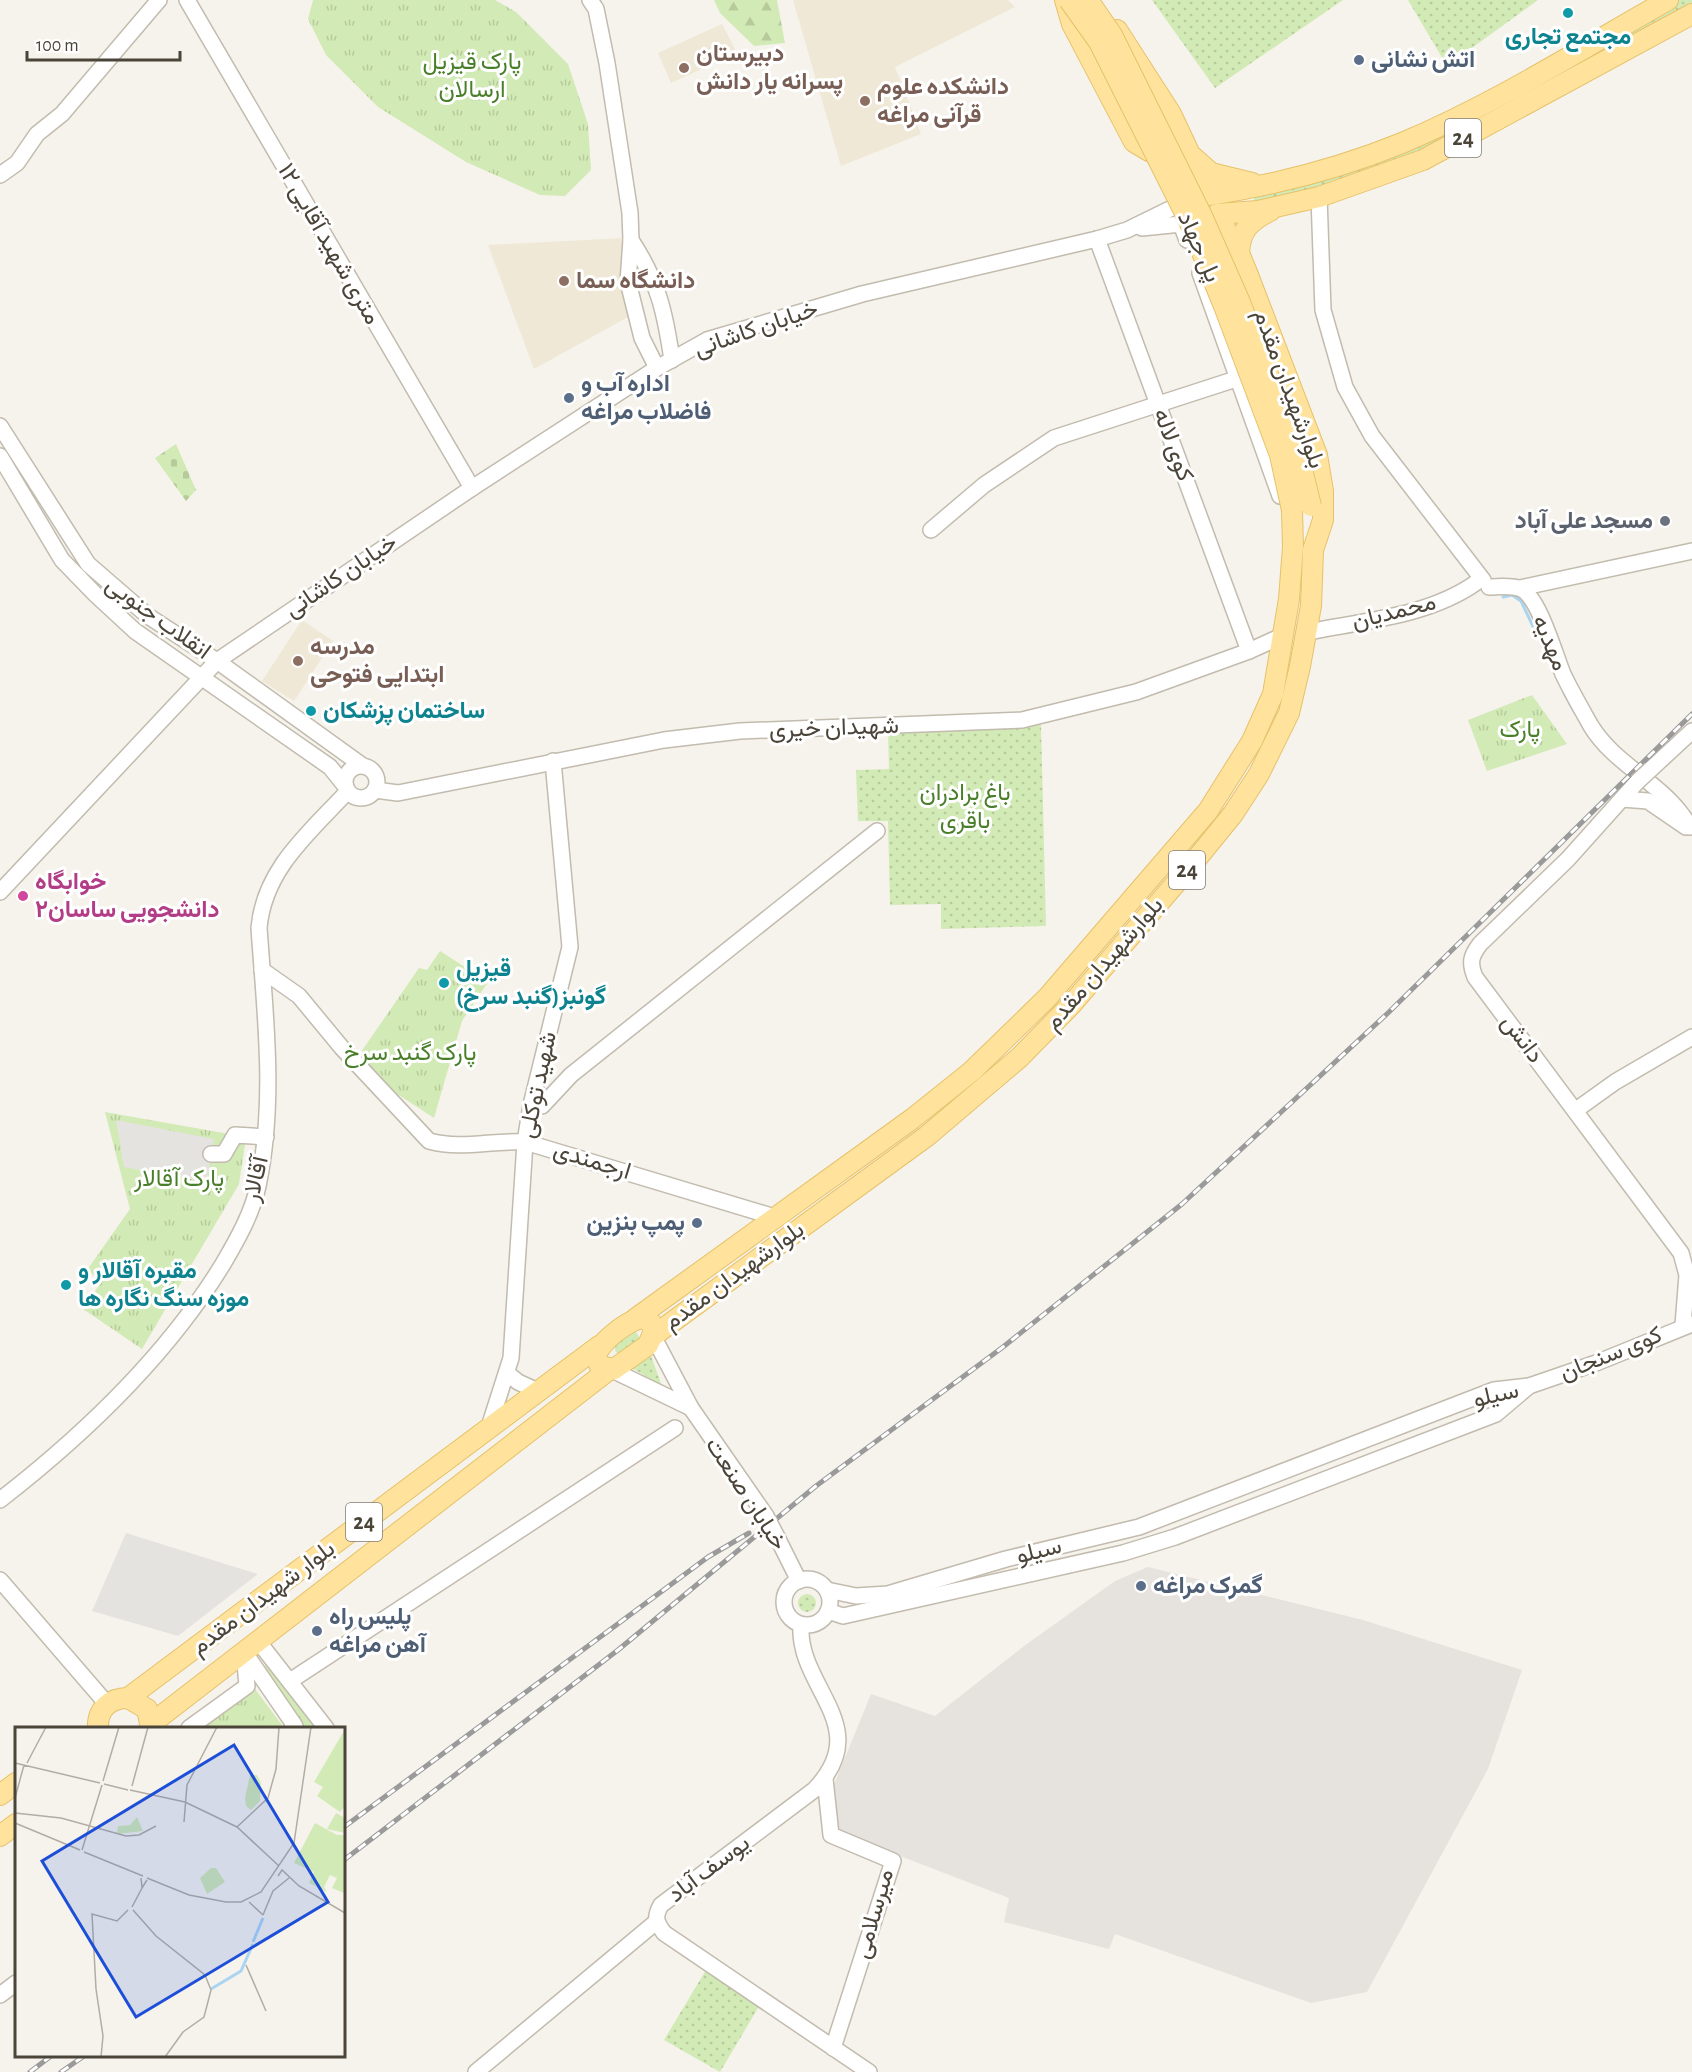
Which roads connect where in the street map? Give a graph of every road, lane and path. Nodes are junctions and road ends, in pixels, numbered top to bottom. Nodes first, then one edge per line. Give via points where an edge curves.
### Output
1 (159, 0) edge
2 (187, 0) edge
3 (590, 0) edge
4 (1067, 0) edge
5 (1088, 0) edge
6 (1098, 0) edge
7 (1668, 0) edge
8 (1692, 14) edge
9 (1171, 114) junction
10 (1189, 153) junction
11 (0, 175) edge
12 (1279, 183) junction
13 (1259, 187) junction
14 (1209, 195) junction
15 (1319, 197) junction
16 (1280, 206) junction
17 (1258, 211) junction
18 (1216, 214) junction
19 (1179, 215) junction
20 (1097, 239) junction
21 (632, 240) junction
22 (1239, 254) junction
23 (1259, 303) junction
24 (1221, 314) junction
25 (672, 360) junction
26 (657, 368) junction
27 (1239, 378) junction
28 (1159, 406) junction
29 (1, 430) edge
30 (0, 456) edge
31 (471, 488) junction
32 (1301, 508) junction
33 (931, 530) dead end
34 (1293, 548) junction
35 (1313, 550) junction
36 (1692, 551) edge
37 (1482, 585) junction
38 (1520, 588) junction
39 (1442, 600) joint
40 (148, 616) junction
41 (135, 631) junction
42 (1308, 632) junction
43 (1284, 635) junction
44 (1249, 651) junction
45 (217, 661) junction
46 (203, 678) junction
47 (1692, 731) edge
48 (553, 761) junction
49 (363, 766) junction
50 (347, 789) junction
51 (375, 790) junction
52 (1622, 799) junction
53 (1692, 828) edge
54 (877, 831) dead end
55 (0, 892) edge
56 (262, 970) junction
57 (1692, 1037) edge
58 (542, 1106) dead end
59 (1576, 1110) junction
60 (266, 1137) junction
61 (525, 1142) junction
62 (212, 1154) dead end
63 (771, 1221) junction
64 (635, 1319) junction
65 (1688, 1324) edge
66 (653, 1336) junction
67 (599, 1346) junction
68 (610, 1369) junction
69 (507, 1373) junction
70 (1529, 1386) junction
71 (540, 1392) junction
72 (691, 1408) junction
73 (675, 1428) dead end
74 (488, 1430) junction
75 (0, 1500) edge
76 (1122, 1532) junction
77 (1123, 1553) junction
78 (0, 1580) edge
79 (799, 1581) junction
80 (827, 1590) junction
81 (928, 1590) junction
82 (828, 1611) junction
83 (801, 1625) junction
84 (251, 1646) junction
85 (290, 1682) junction
86 (128, 1698) junction
87 (107, 1704) junction
88 (151, 1726) edge
89 (95, 1727) edge
90 (190, 1727) edge
91 (294, 1727) edge
92 (325, 1727) edge
93 (825, 1779) junction
94 (15, 1784) edge
95 (0, 1796) edge
96 (15, 1825) edge
97 (0, 1836) edge
98 (656, 1922) junction
99 (15, 1984) edge
100 (0, 1995) edge
101 (833, 2048) junction
102 (476, 2072) edge
103 (869, 2072) edge

1 - 11 street via 62,114 37,134 17,163
2 - 31 street, ۱۲ متری شهید آقایی
3 - 21 street via 596,9 607,63
4 - 9 main road via 1072,24 1134,142 1149,151 1166,147 1175,132
4 - 24 main road, پل جهاد, bridge via 1099,42 1190,223
5 - 32 main road, پل جهاد, bridge via 1112,35 1239,300 1297,449
6 - 9 main road
7 - 12 main road, 24 via 1449,121 1402,143
8 - 15 main road, 24 via 1423,160
9 - 10 main road
10 - 12 main road via 1211,173 1223,177
10 - 14 main road
12 - 13 main road, 24
13 - 14 main road, 24
13 - 17 main road via 1247,197 1250,207
14 - 18 main road, 24 via 1216,204
14 - 19 main road, 24 via 1188,200
15 - 16 main road, 24
15 - 37 street via 1323,310 1345,387 1372,436
16 - 17 main road, 24
16 - 22 main road via 1255,219 1244,230
17 - 18 main road, 24
18 - 19 main road, 24 via 1198,222
18 - 22 main road, بلوارشهیدان مقدم / 24
19 - 20 street, خیابان کاشانی
19 - 24 street, 24
20 - 25 street, خیابان کاشانی via 862,294 707,340
20 - 28 street, کوی لاله
21 - 25 street via 651,272 665,315
21 - 26 street via 628,282 642,338
22 - 23 main road, بلوارشهیدان مقدم / 24
23 - 24 main road via 1234,297
23 - 35 main road, بلوارشهیدان مقدم / 24 via 1317,455 1323,520
24 - 27 street, 24
24 - 32 main road, پل جهاد, bridge
25 - 26 street, خیابان کاشانی
26 - 31 street, خیابان کاشانی
27 - 28 street
27 - 34 street, 24 via 1276,480
28 - 33 street via 1054,438 984,485
28 - 44 street, کوی لاله
29 - 40 street, انقلاب جنوبی via 88,564
30 - 41 street, انقلاب جنوبی via 62,560
31 - 45 street, خیابان کاشانی
32 - 34 main road, بلوارشهیدان مقدم
32 - 35 main road
34 - 43 main road, بلوارشهیدان مقدم / 24
35 - 42 main road, بلوارشهیدان مقدم / 24
36 - 38 street
37 - 38 street, مهدیه
37 - 39 street, مهدیه
38 - 53 street, مهدیه via 1537,610 1564,676 1592,728 1605,744 1664,792
39 - 42 street, محمدیان via 1412,611
40 - 41 street via 145,628
40 - 45 street, انقلاب جنوبی
41 - 46 street, انقلاب جنوبی
42 - 66 main road, بلوارشهیدان مقدم / 24 via 1289,712 1253,784 1194,862 1060,1017 927,1136
43 - 44 street, شهیدان خیری
43 - 63 main road, بلوارشهیدان مقدم / 24 via 1273,694 1230,778 1167,860 1047,998 969,1074
44 - 48 street, شهیدان خیری via 1136,692 1022,720 735,732 664,740
45 - 46 street, خیابان کاشانی
45 - 49 street, انقلاب جنوبی
46 - 50 street, انقلاب جنوبی via 330,767
46 - 55 street
47 - 52 street, دانش, bridge
48 - 51 street, شهیدان خیری via 398,793
48 - 61 street, شهید توکلی via 570,947
49 - 50 street via 349,771
49 - 51 street via 375,775
50 - 51 street via 362,798
50 - 56 street, آقالار via 296,844 269,887 261,909
52 - 53 street via 1648,801
52 - 59 street, دانش via 1471,955 1474,977
54 - 58 street via 571,1075
56 - 60 street, آقالار via 269,1056
56 - 61 street, ارجمندی via 299,996 429,1141 447,1146
57 - 59 street
59 - 65 street, دانش via 1681,1253 1687,1275
60 - 62 street via 235,1135 224,1154
60 - 75 street, آقالار via 258,1188 240,1235 204,1294 143,1371 74,1438
61 - 63 street, ارجمندی via 768,1215
61 - 69 street, شهید توکلی
63 - 64 main road, بلوارشهیدان مقدم / 24
64 - 66 main road via 648,1320
64 - 67 main road, 24
65 - 70 street, کوی سنجان
66 - 68 main road, 24 via 648,1345
66 - 72 street, خیابان صنعت
67 - 68 main road via 597,1362
67 - 71 main road, بلوار شهیدان مقدم / 24
68 - 72 street, خیابان صنعت
68 - 84 main road, بلوار شهیدان مقدم / 24
69 - 71 street
69 - 74 street, شهید توکلی
70 - 76 street, سیلو via 1494,1390 1183,1512
70 - 77 street, سیلو via 1496,1414 1175,1537
71 - 74 main road, بلوار شهیدان مقدم / 24
72 - 79 street, خیابان صنعت, bridge via 766,1516
73 - 85 street
74 - 86 main road, بلوار شهیدان مقدم / 24
76 - 77 street
76 - 81 street, سیلو via 1006,1559
77 - 81 street, سیلو
78 - 87 street
79 - 80 street via 816,1581
79 - 83 street via 788,1588 783,1603 789,1618
80 - 81 street, سیلو via 856,1596
80 - 82 street
81 - 82 street, سیلو via 843,1616
82 - 83 street via 819,1622
83 - 93 street, یوسف آباد via 800,1643 837,1726 838,1749
84 - 85 street
84 - 88 main road, بلوار شهیدان مقدم / 24
84 - 90 street via 247,1686
84 - 91 street
85 - 92 street
86 - 87 main road, 24
86 - 88 main road, 24 via 147,1709
87 - 89 main road
93 - 98 street, یوسف آباد via 661,1905
93 - 101 street, میرسلامی via 831,1835 893,1861
94 - 95 main road
96 - 97 main road
98 - 101 street, یوسف آباد via 664,1933
98 - 102 street
99 - 100 street
101 - 103 street, یوسف آباد

